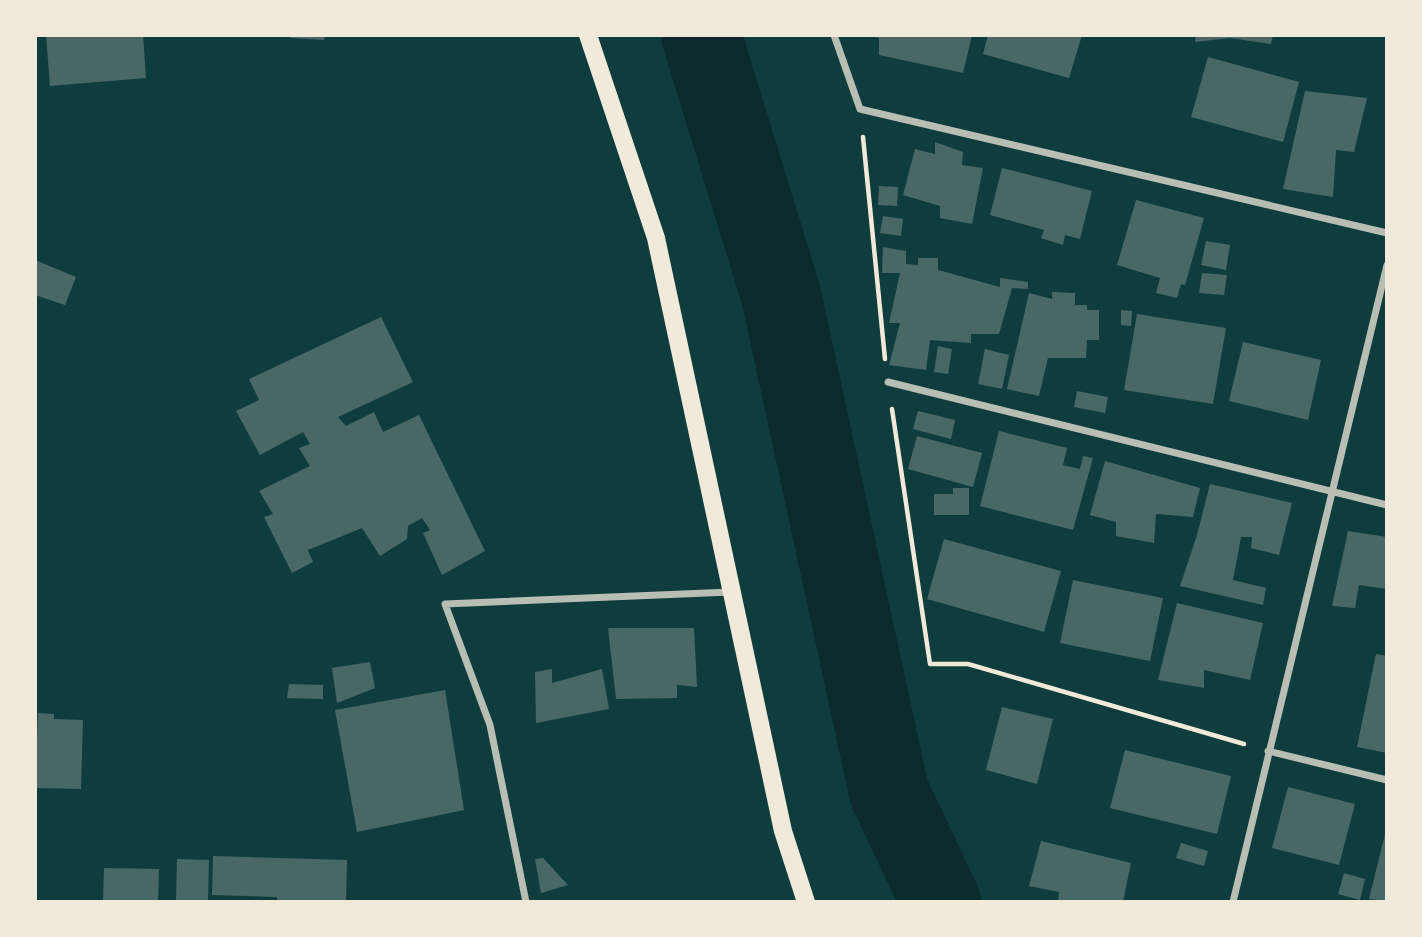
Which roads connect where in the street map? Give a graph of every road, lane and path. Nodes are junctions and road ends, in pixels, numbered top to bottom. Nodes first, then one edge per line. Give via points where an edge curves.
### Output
1 (589, 35) edge
2 (834, 35) edge
3 (860, 109) junction
4 (1387, 233) edge
5 (1387, 265) edge
6 (888, 382) junction
7 (1331, 492) junction
8 (1387, 505) edge
9 (732, 592) junction
10 (1268, 751) junction
11 (1387, 780) edge
12 (526, 902) edge
13 (806, 902) edge
14 (1233, 902) edge

1 - 9 main road via 656,237
2 - 3 street
3 - 4 street
3 - 6 path
5 - 7 street
6 - 7 street
6 - 10 path via 930,664 968,664
7 - 8 street
7 - 10 street
9 - 12 street via 445,604 491,725
9 - 13 main road via 783,831
10 - 11 street
10 - 14 street

